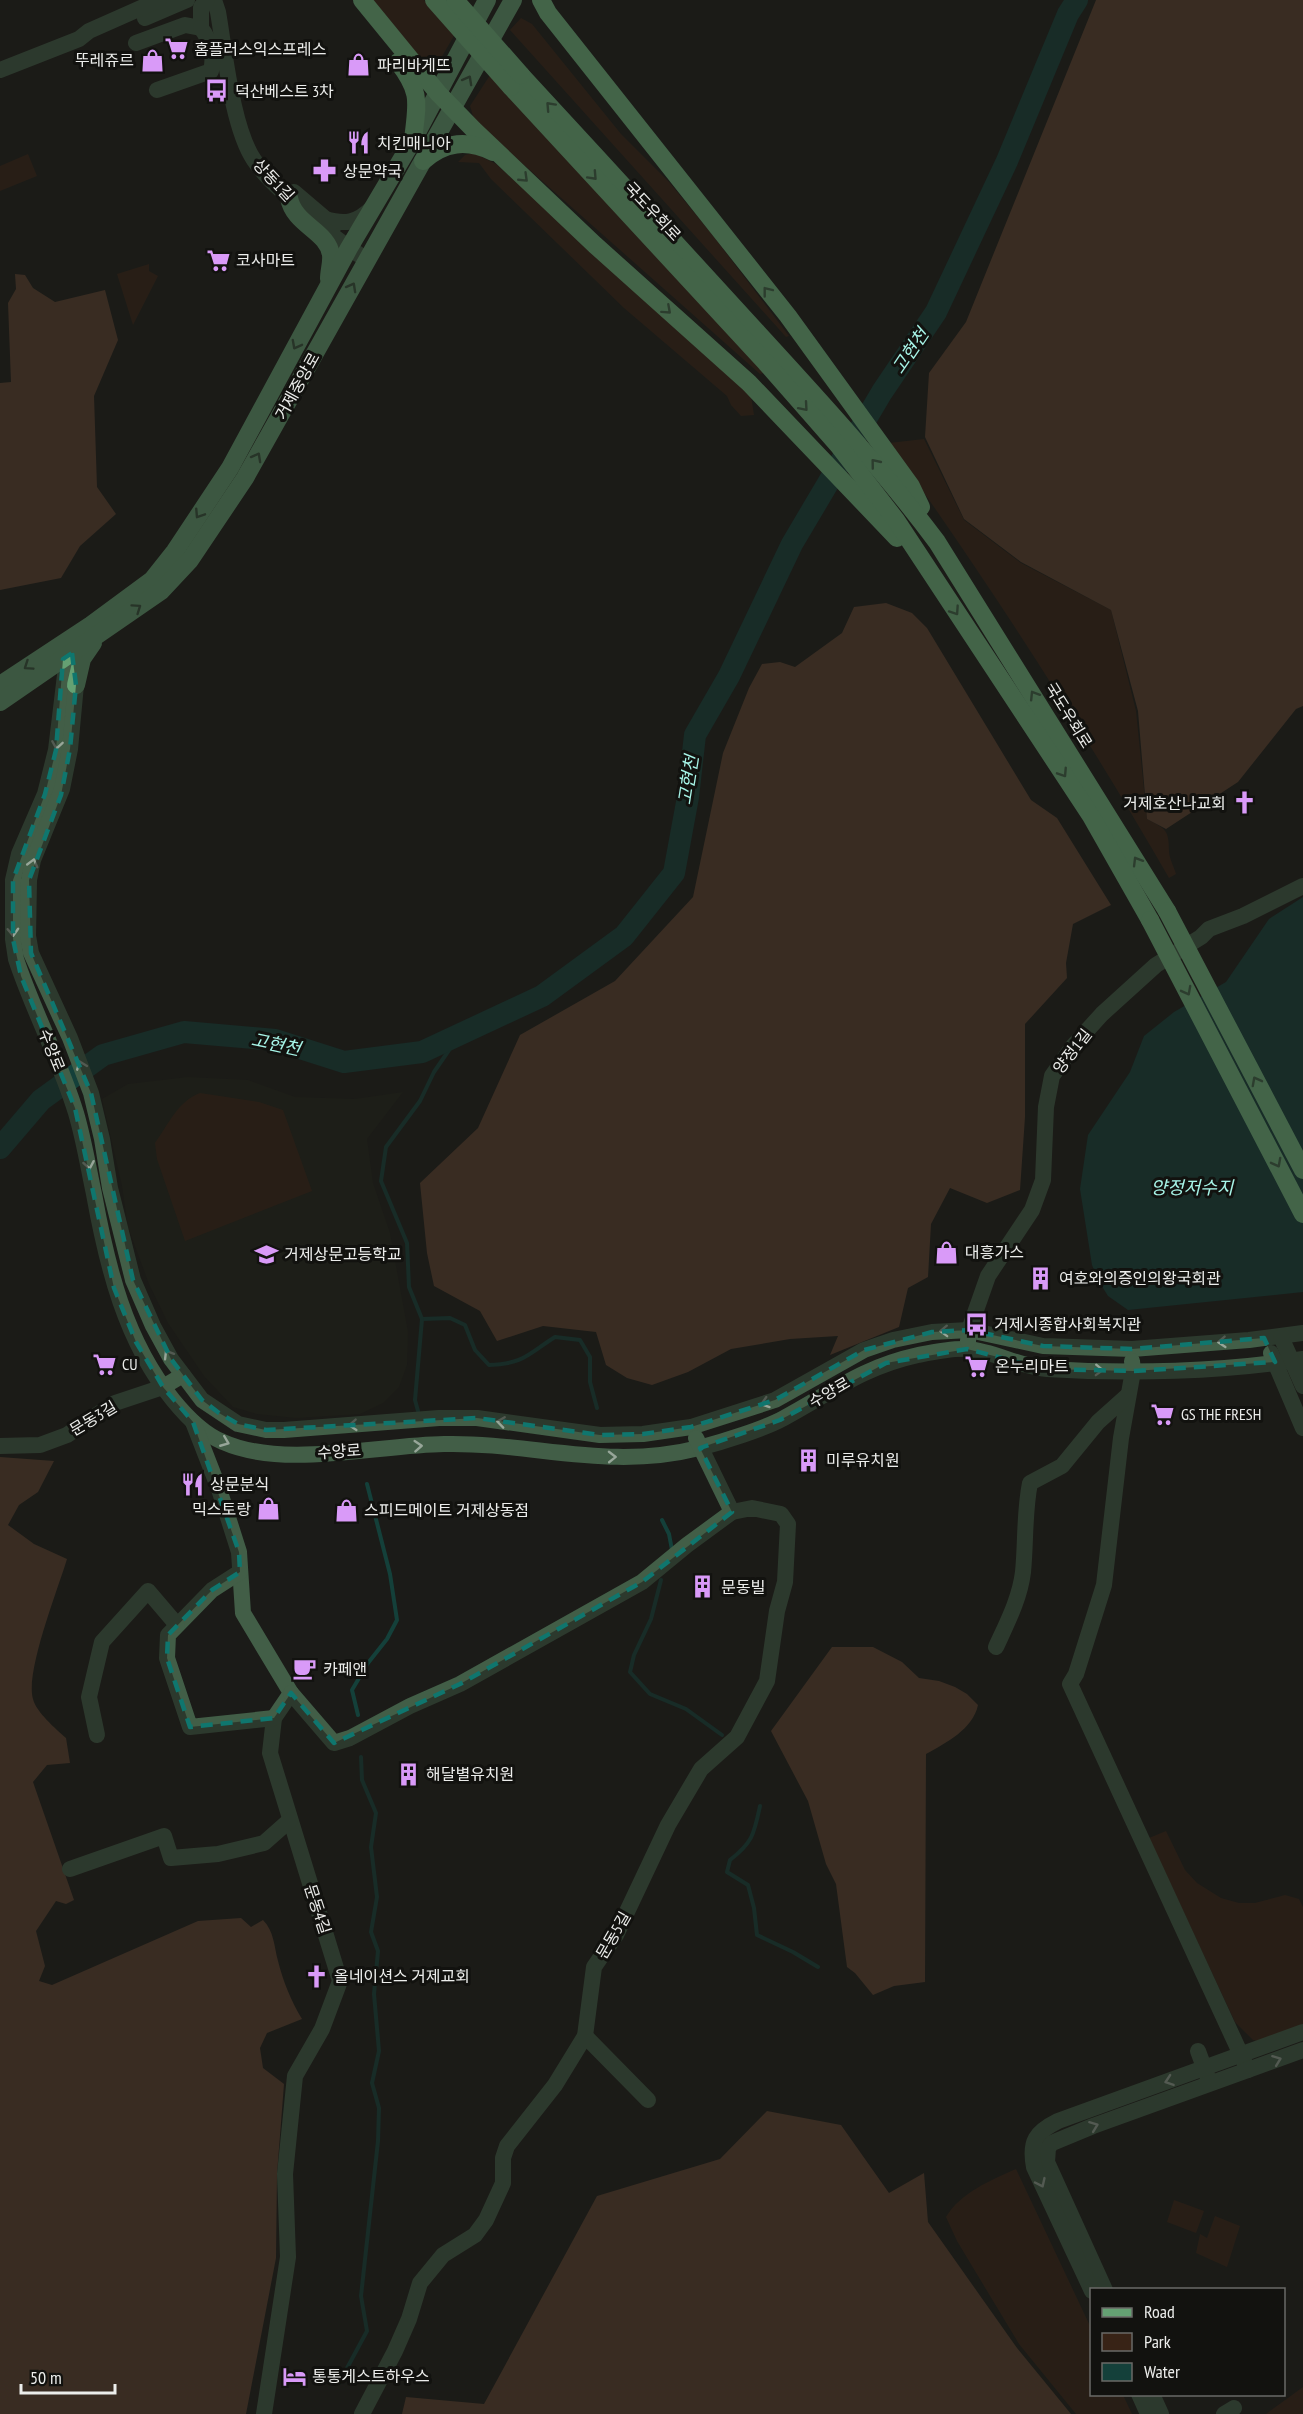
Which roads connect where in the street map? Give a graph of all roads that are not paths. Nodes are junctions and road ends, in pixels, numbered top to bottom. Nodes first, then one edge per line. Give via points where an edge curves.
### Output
1 (159, 0) edge
2 (188, 0) edge
3 (207, 0) edge
4 (214, 0) edge
5 (223, 0) edge
6 (353, 0) edge
7 (362, 0) edge
8 (434, 0) edge
9 (455, 0) edge
10 (487, 0) edge
11 (513, 0) edge
12 (529, 0) edge
13 (541, 0) edge
14 (201, 28) junction
15 (79, 39) junction
16 (136, 44) dead end
17 (0, 70) edge
18 (516, 81) junction
19 (157, 90) dead end
20 (438, 93) junction
21 (453, 108) junction
22 (413, 140) junction
23 (503, 158) junction
24 (663, 158) junction
25 (423, 161) junction
26 (289, 198) junction
27 (375, 206) junction
28 (324, 218) junction
29 (351, 244) junction
30 (369, 256) junction
31 (329, 283) junction
32 (770, 357) junction
33 (937, 542) junction
34 (923, 562) junction
35 (106, 630) junction
36 (65, 650) junction
37 (37, 677) junction
38 (0, 685) edge
39 (70, 686) junction
40 (0, 702) edge
41 (1303, 886) edge
42 (1303, 1170) edge
43 (1303, 1214) edge
44 (969, 1330) junction
45 (1303, 1333) edge
46 (1273, 1337) junction
47 (967, 1349) junction
48 (1132, 1349) junction
49 (1290, 1361) edge
50 (1253, 1365) junction
51 (1133, 1371) junction
52 (183, 1375) junction
53 (1283, 1381) junction
54 (1303, 1386) edge
55 (163, 1387) junction
56 (1127, 1396) junction
57 (193, 1422) junction
58 (692, 1427) junction
59 (1303, 1428) edge
60 (0, 1446) edge
61 (700, 1448) junction
62 (732, 1512) junction
63 (240, 1572) junction
64 (177, 1625) junction
65 (996, 1647) dead end
66 (291, 1693) junction
67 (274, 1718) junction
68 (97, 1735) dead end
69 (290, 1820) junction
70 (70, 1869) dead end
71 (1303, 2032) edge
72 (585, 2036) junction
73 (1303, 2050) edge
74 (1198, 2051) dead end
75 (1245, 2063) junction
76 (1207, 2076) junction
77 (648, 2100) dead end
78 (1091, 2288) edge
79 (1105, 2288) edge
80 (1140, 2396) edge
81 (1153, 2396) edge
82 (264, 2414) edge
83 (362, 2414) edge
84 (1148, 2414) edge
85 (1161, 2414) edge

1 - 15 street
2 - 15 street via 123,29
3 - 14 street via 201,7
4 - 26 street, 상동1길 via 243,139 253,159
5 - 28 street, 상동1길 via 251,137 275,174
6 - 22 highway via 412,80 418,100
7 - 20 highway
8 - 18 highway, bridge
9 - 18 highway, bridge
10 - 20 main road, 거제중앙로
21 -> 11 main road, 거제중앙로
12 - 24 highway via 538,18 618,119 639,142
13 - 24 highway
14 - 16 street via 185,25
14 - 19 street via 214,60 211,71
15 - 17 street
18 - 32 highway, 국도우회로
20 - 21 highway
20 - 22 main road, 거제중앙로
21 - 23 highway
21 - 25 main road, 거제중앙로
22 - 27 main road, 거제중앙로
23 - 25 highway via 483,147 467,144 435,150
23 -> 34 highway via 749,383
33 -> 24 highway via 910,486 802,337
25 - 30 main road, 거제중앙로
26 - 29 street, 상동1길 via 318,225
26 - 31 main road via 296,215 329,248
27 - 28 street via 350,223
27 - 29 main road, 거제중앙로
28 - 29 street, 상동1길
29 - 30 street, 상동1길
29 - 31 main road, 거제중앙로
35 -> 30 main road, 거제중앙로 via 161,591 190,560 245,478
31 -> 36 main road, 거제중앙로 via 230,468 175,551 152,580
33 -> 32 highway via 867,453
32 -> 34 highway via 896,520
42 -> 33 highway, 국도우회로, bridge via 1167,911
34 -> 43 highway, bridge via 1091,816 1150,920
35 - 36 main road, 거제중앙로
35 - 39 main road via 85,653
36 - 37 main road, 거제중앙로
36 -> 38 main road, 거제중앙로
36 - 39 street, 수양로
37 - 39 street via 57,676
37 - 40 main road, 거제중앙로
52 -> 39 street, 수양로 via 153,1326 133,1280 91,1093 31,953 28,936 27,900 33,860 62,789 70,749
39 -> 55 street, 수양로 via 45,794 19,854 13,880 13,939 16,959 75,1108 114,1288 136,1342
41 - 44 street, 양정1길 via 1209,929 1156,965 1102,1014 1074,1046 1052,1076 1046,1107 1043,1180 1032,1210 988,1276
44 - 47 street, 양정1길
44 - 48 street, 수양로 via 1043,1346
44 -> 58 street, 수양로 via 932,1332 864,1350 775,1400
45 - 46 street, 수양로
46 -> 48 street, 수양로
46 - 49 street
47 -> 51 street, 수양로 via 1044,1369
47 - 61 street, 수양로 via 886,1363 861,1373 780,1420
48 - 51 street
49 - 50 street, 수양로
49 - 53 street
49 - 54 street
50 - 51 street, 수양로
50 - 53 street via 1271,1370
51 - 56 street
52 - 55 street, 문동3길
58 -> 52 street, 수양로 via 600,1435 477,1418 439,1418 266,1430 238,1424 219,1413 202,1400
53 - 59 street
55 - 57 street, 수양로
55 - 60 street, 문동3길 via 115,1403 67,1435 40,1445
56 - 65 street via 1098,1422 1062,1466 1030,1483 1025,1506 1023,1573
56 - 75 street via 1104,1586 1070,1684
57 -> 61 street, 수양로 via 221,1442 263,1454 482,1444 602,1458 651,1457
57 - 63 street via 239,1552
58 - 61 street
61 - 62 street
62 - 66 street via 642,1582 460,1684 350,1738 334,1743
62 - 72 street, 문동5길 via 752,1508 781,1514 788,1524 785,1582 767,1681 737,1737 702,1769 668,1825 616,1935 594,1967
63 - 64 street via 212,1590
63 - 66 street via 243,1613
64 - 67 street via 168,1635 167,1658 190,1727
64 - 68 street via 148,1591 102,1642 88,1697
66 - 67 street, 문동4길
67 - 69 street, 문동4길 via 270,1753
69 - 70 street via 264,1843 218,1854 171,1858 164,1836
69 - 82 street, 문동4길 via 340,1981 322,2028 295,2076 285,2174 288,2257
71 - 75 street
72 - 77 street
72 - 83 street, 문동5길 via 555,2085 507,2146 502,2158 503,2183 486,2220 475,2235 443,2255 420,2283 400,2340
75 -> 73 street
74 - 76 street
75 - 76 street
76 -> 78 street via 1058,2121 1043,2128 1035,2139 1031,2151 1034,2166
79 -> 76 street via 1047,2162 1048,2148 1058,2140
80 - 84 street
81 - 85 street

